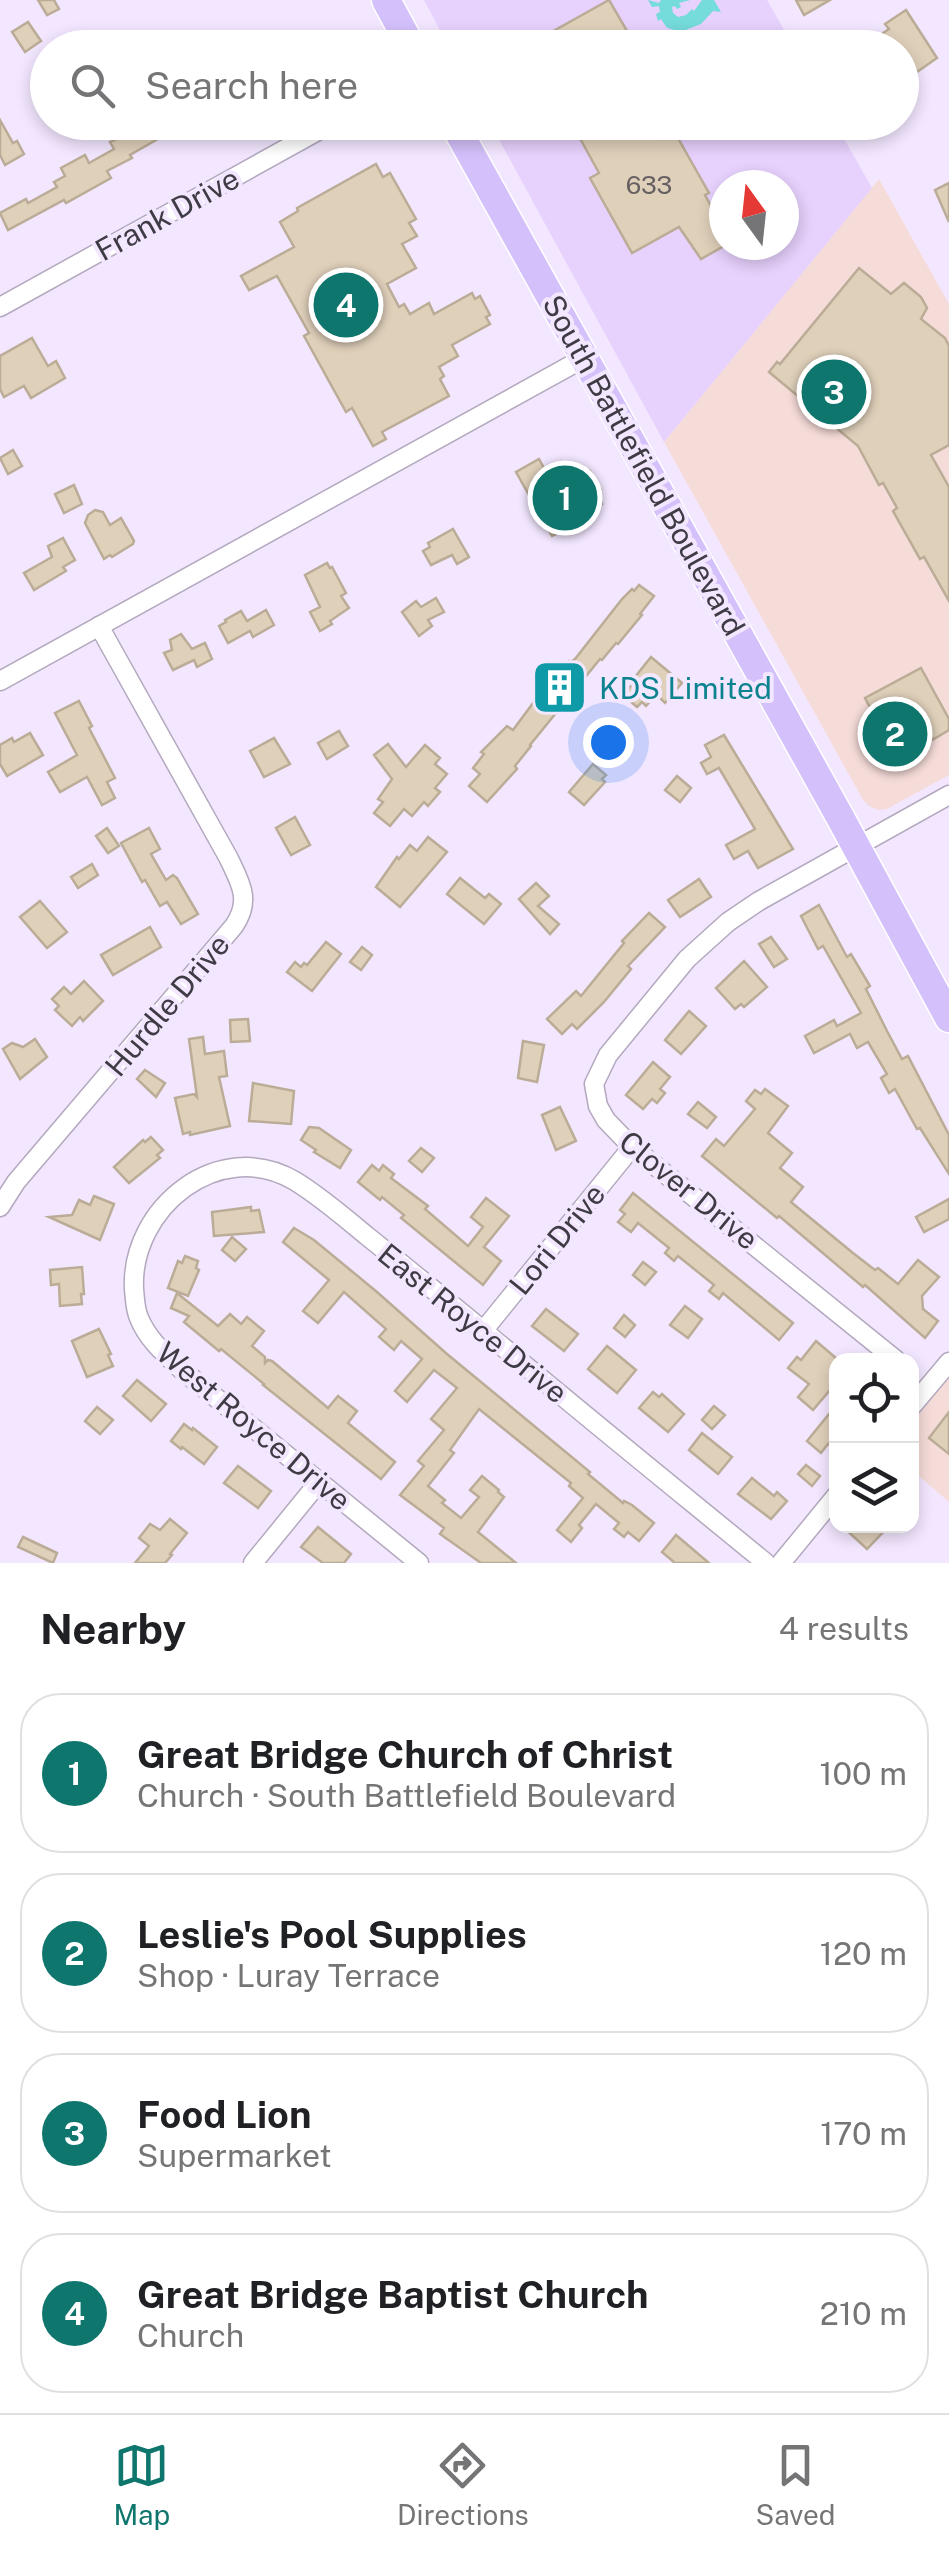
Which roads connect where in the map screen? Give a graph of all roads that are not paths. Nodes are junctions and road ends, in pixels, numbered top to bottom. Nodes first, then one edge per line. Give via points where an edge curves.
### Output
1 (386, 0) edge
2 (402, 30) edge
3 (301, 140) edge
4 (464, 140) edge
5 (0, 306) edge
6 (584, 358) junction
7 (99, 626) junction
8 (0, 681) edge
9 (949, 795) edge
10 (856, 847) junction
11 (949, 1018) edge
12 (632, 1147) junction
13 (0, 1207) edge
14 (160, 1211) joint
15 (483, 1331) junction
16 (887, 1353) edge
17 (949, 1362) edge
18 (919, 1380) edge
19 (928, 1387) junction
20 (919, 1398) edge
21 (319, 1482) junction
22 (829, 1505) edge
23 (252, 1563) edge
24 (418, 1563) edge
25 (766, 1563) edge
26 (781, 1563) edge

1 - 2 main road
3 - 5 street, Frank Drive
4 - 6 main road, South Battlefield Boulevard
6 - 7 street
6 - 10 main road, South Battlefield Boulevard
7 - 8 street
7 - 13 street, Hurdle Drive via 228,857 244,908
9 - 10 street
10 - 11 main road, South Battlefield Boulevard
10 - 12 street, Clover Drive via 728,922 608,1054 594,1084 596,1098
12 - 15 street, Lori Drive
12 - 16 street, Clover Drive
14 - 15 street, East Royce Drive via 210,1174 242,1169 282,1175
14 - 21 street, West Royce Drive via 138,1249 134,1279 138,1317 149,1337
15 - 25 street, East Royce Drive
17 - 19 street
18 - 19 street
19 - 20 street
21 - 23 street
21 - 24 street, West Royce Drive
22 - 26 street

